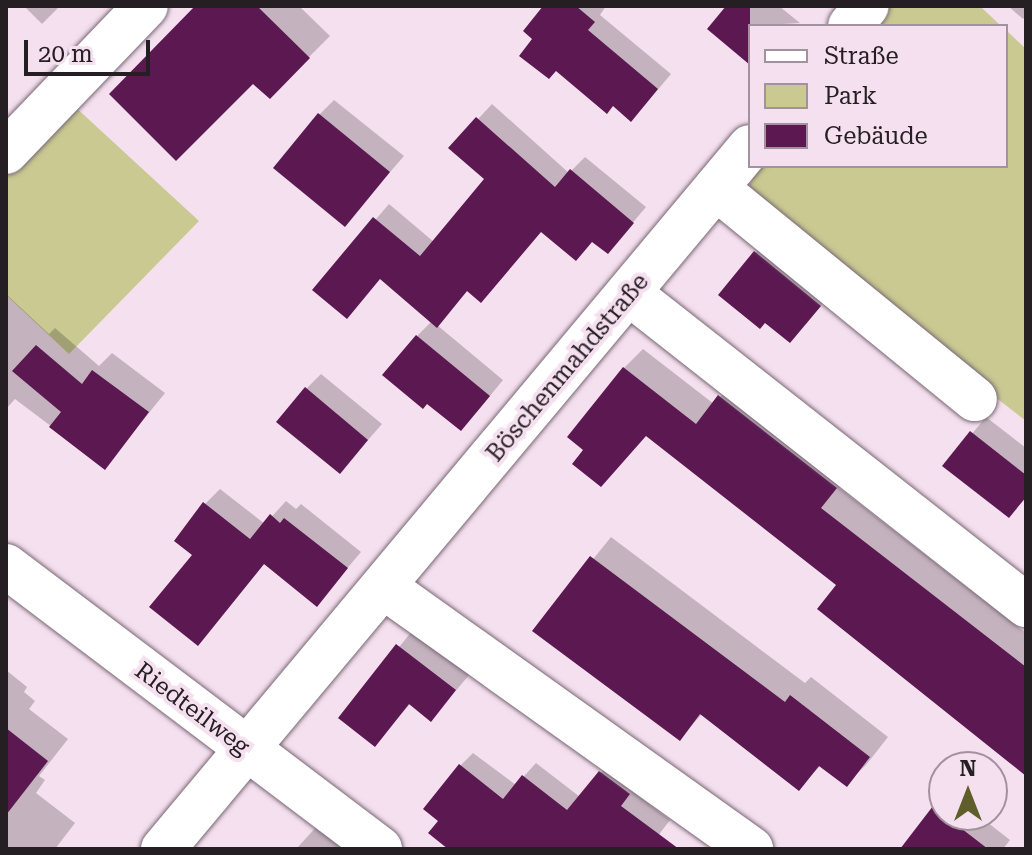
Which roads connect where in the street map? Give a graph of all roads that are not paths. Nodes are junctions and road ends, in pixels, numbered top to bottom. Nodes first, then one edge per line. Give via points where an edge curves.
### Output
1 (146, 6) edge
2 (867, 6) edge
3 (852, 24) edge
4 (748, 149) edge
5 (6, 152) edge
6 (716, 188) junction
7 (630, 294) junction
8 (975, 399) dead end
9 (6, 566) edge
10 (384, 587) junction
11 (1026, 605) edge
12 (244, 750) junction
13 (163, 849) edge
14 (380, 849) edge
15 (751, 849) edge

1 - 5 street
2 - 3 street
4 - 6 street, Böschenmahdstraße
6 - 7 street, Böschenmahdstraße
6 - 8 street
7 - 10 street, Böschenmahdstraße
7 - 11 street
9 - 12 street, Riedteilweg
10 - 12 street, Böschenmahdstraße
10 - 15 street
12 - 13 street, Böschenmahdstraße
12 - 14 street, Riedteilweg

